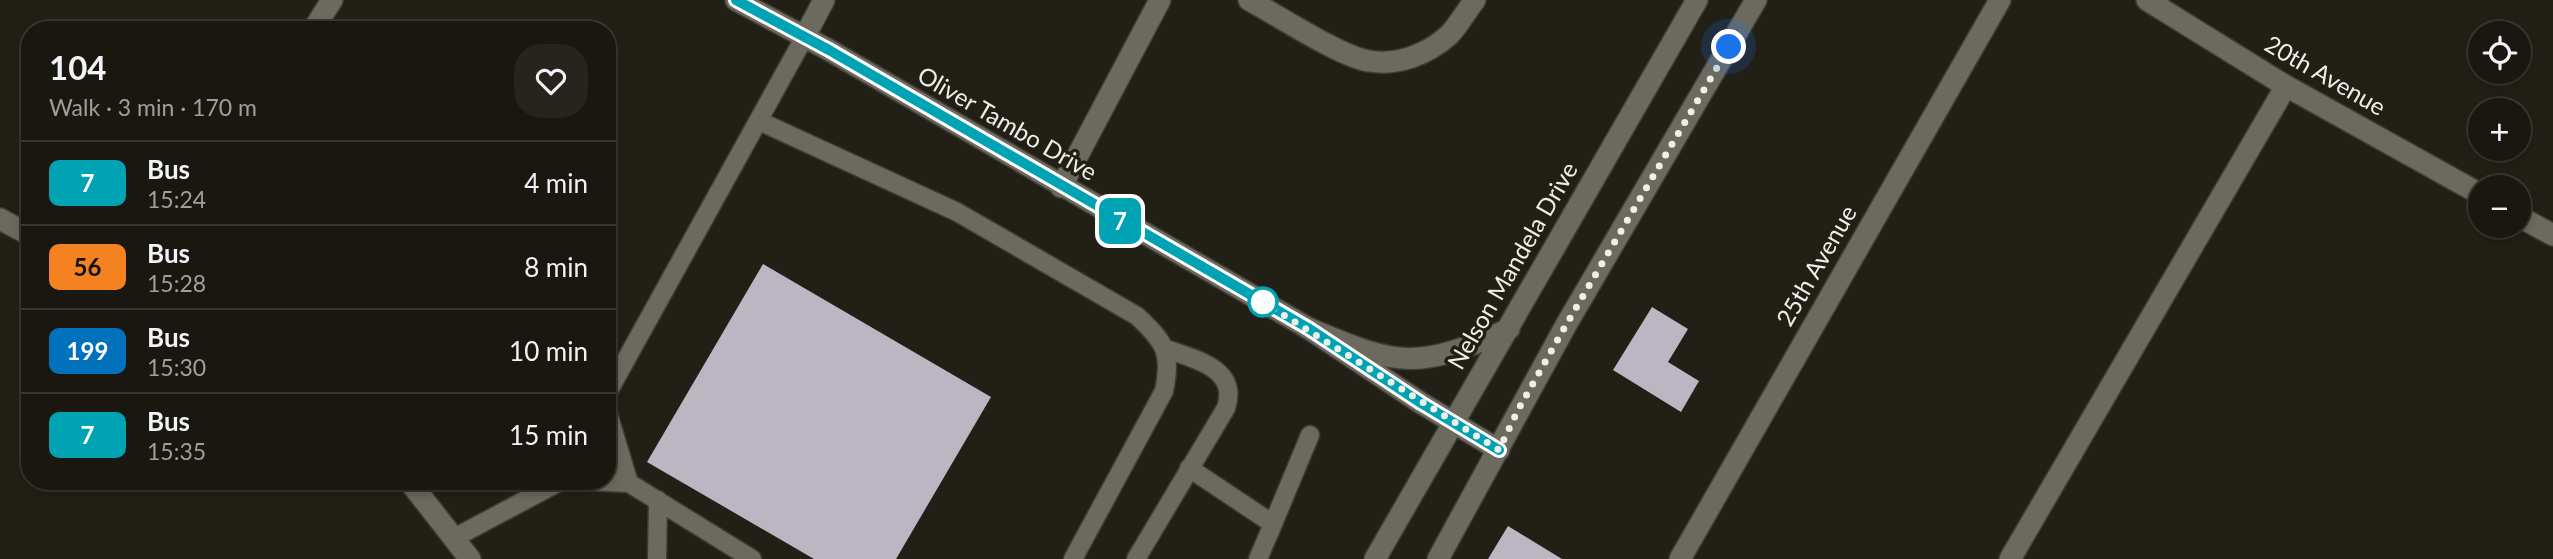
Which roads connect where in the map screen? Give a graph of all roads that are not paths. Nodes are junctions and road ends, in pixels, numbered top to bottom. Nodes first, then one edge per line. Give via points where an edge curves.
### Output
1 (332, 0) edge
2 (736, 0) edge
3 (824, 0) edge
4 (1160, 0) edge
5 (1249, 0) edge
6 (1475, 0) edge
7 (1697, 0) edge
8 (1756, 0) edge
9 (2000, 0) edge
10 (2147, 0) edge
11 (319, 21) edge
12 (804, 38) junction
13 (2286, 86) junction
14 (759, 121) junction
15 (1061, 187) junction
16 (2468, 187) edge
17 (0, 219) edge
18 (2531, 223) edge
19 (21, 230) edge
20 (2553, 235) edge
21 (1308, 328) junction
22 (1510, 329) junction
23 (1166, 349) junction
24 (616, 378) edge
25 (1453, 421) junction
26 (1310, 435) dead end
27 (616, 439) edge
28 (1499, 450) junction
29 (1189, 467) junction
30 (616, 482) edge
31 (629, 482) junction
32 (416, 490) edge
33 (544, 490) edge
34 (658, 500) junction
35 (1273, 524) junction
36 (454, 538) junction
37 (1074, 558) edge
38 (470, 559) edge
39 (657, 559) edge
40 (752, 559) edge
41 (1136, 559) edge
42 (1258, 559) edge
43 (1375, 559) edge
44 (1438, 559) edge
45 (1680, 559) edge
46 (2010, 559) edge

1 - 11 street
2 - 12 street, Oliver Tambo Drive
3 - 12 street
4 - 15 street
5 - 6 street via 1368,61 1398,61 1422,54 1450,34
7 - 22 street, Nelson Mandela Drive
8 - 28 street via 1566,325
9 - 45 street, 25th Avenue
10 - 13 street, 20th Avenue
12 - 14 lane
12 - 15 street, Oliver Tambo Drive
13 - 16 street, 20th Avenue
13 - 46 street
14 - 23 lane via 957,212 1138,316
14 - 24 lane
15 - 21 street, Oliver Tambo Drive
17 - 19 street
18 - 20 street
21 - 22 street via 1360,350 1406,360 1447,355
21 - 25 street, Oliver Tambo Drive
22 - 25 street, Nelson Mandela Drive
23 - 29 lane via 1206,363 1228,389 1226,408
23 - 37 lane via 1169,370 1157,410
25 - 28 street, Oliver Tambo Drive
25 - 43 street, Nelson Mandela Drive
26 - 35 lane
27 - 31 lane
28 - 44 street
29 - 35 lane
29 - 41 lane
30 - 31 lane
31 - 34 lane
32 - 36 street
33 - 36 lane
34 - 39 lane
34 - 40 lane
35 - 42 lane
36 - 38 street

